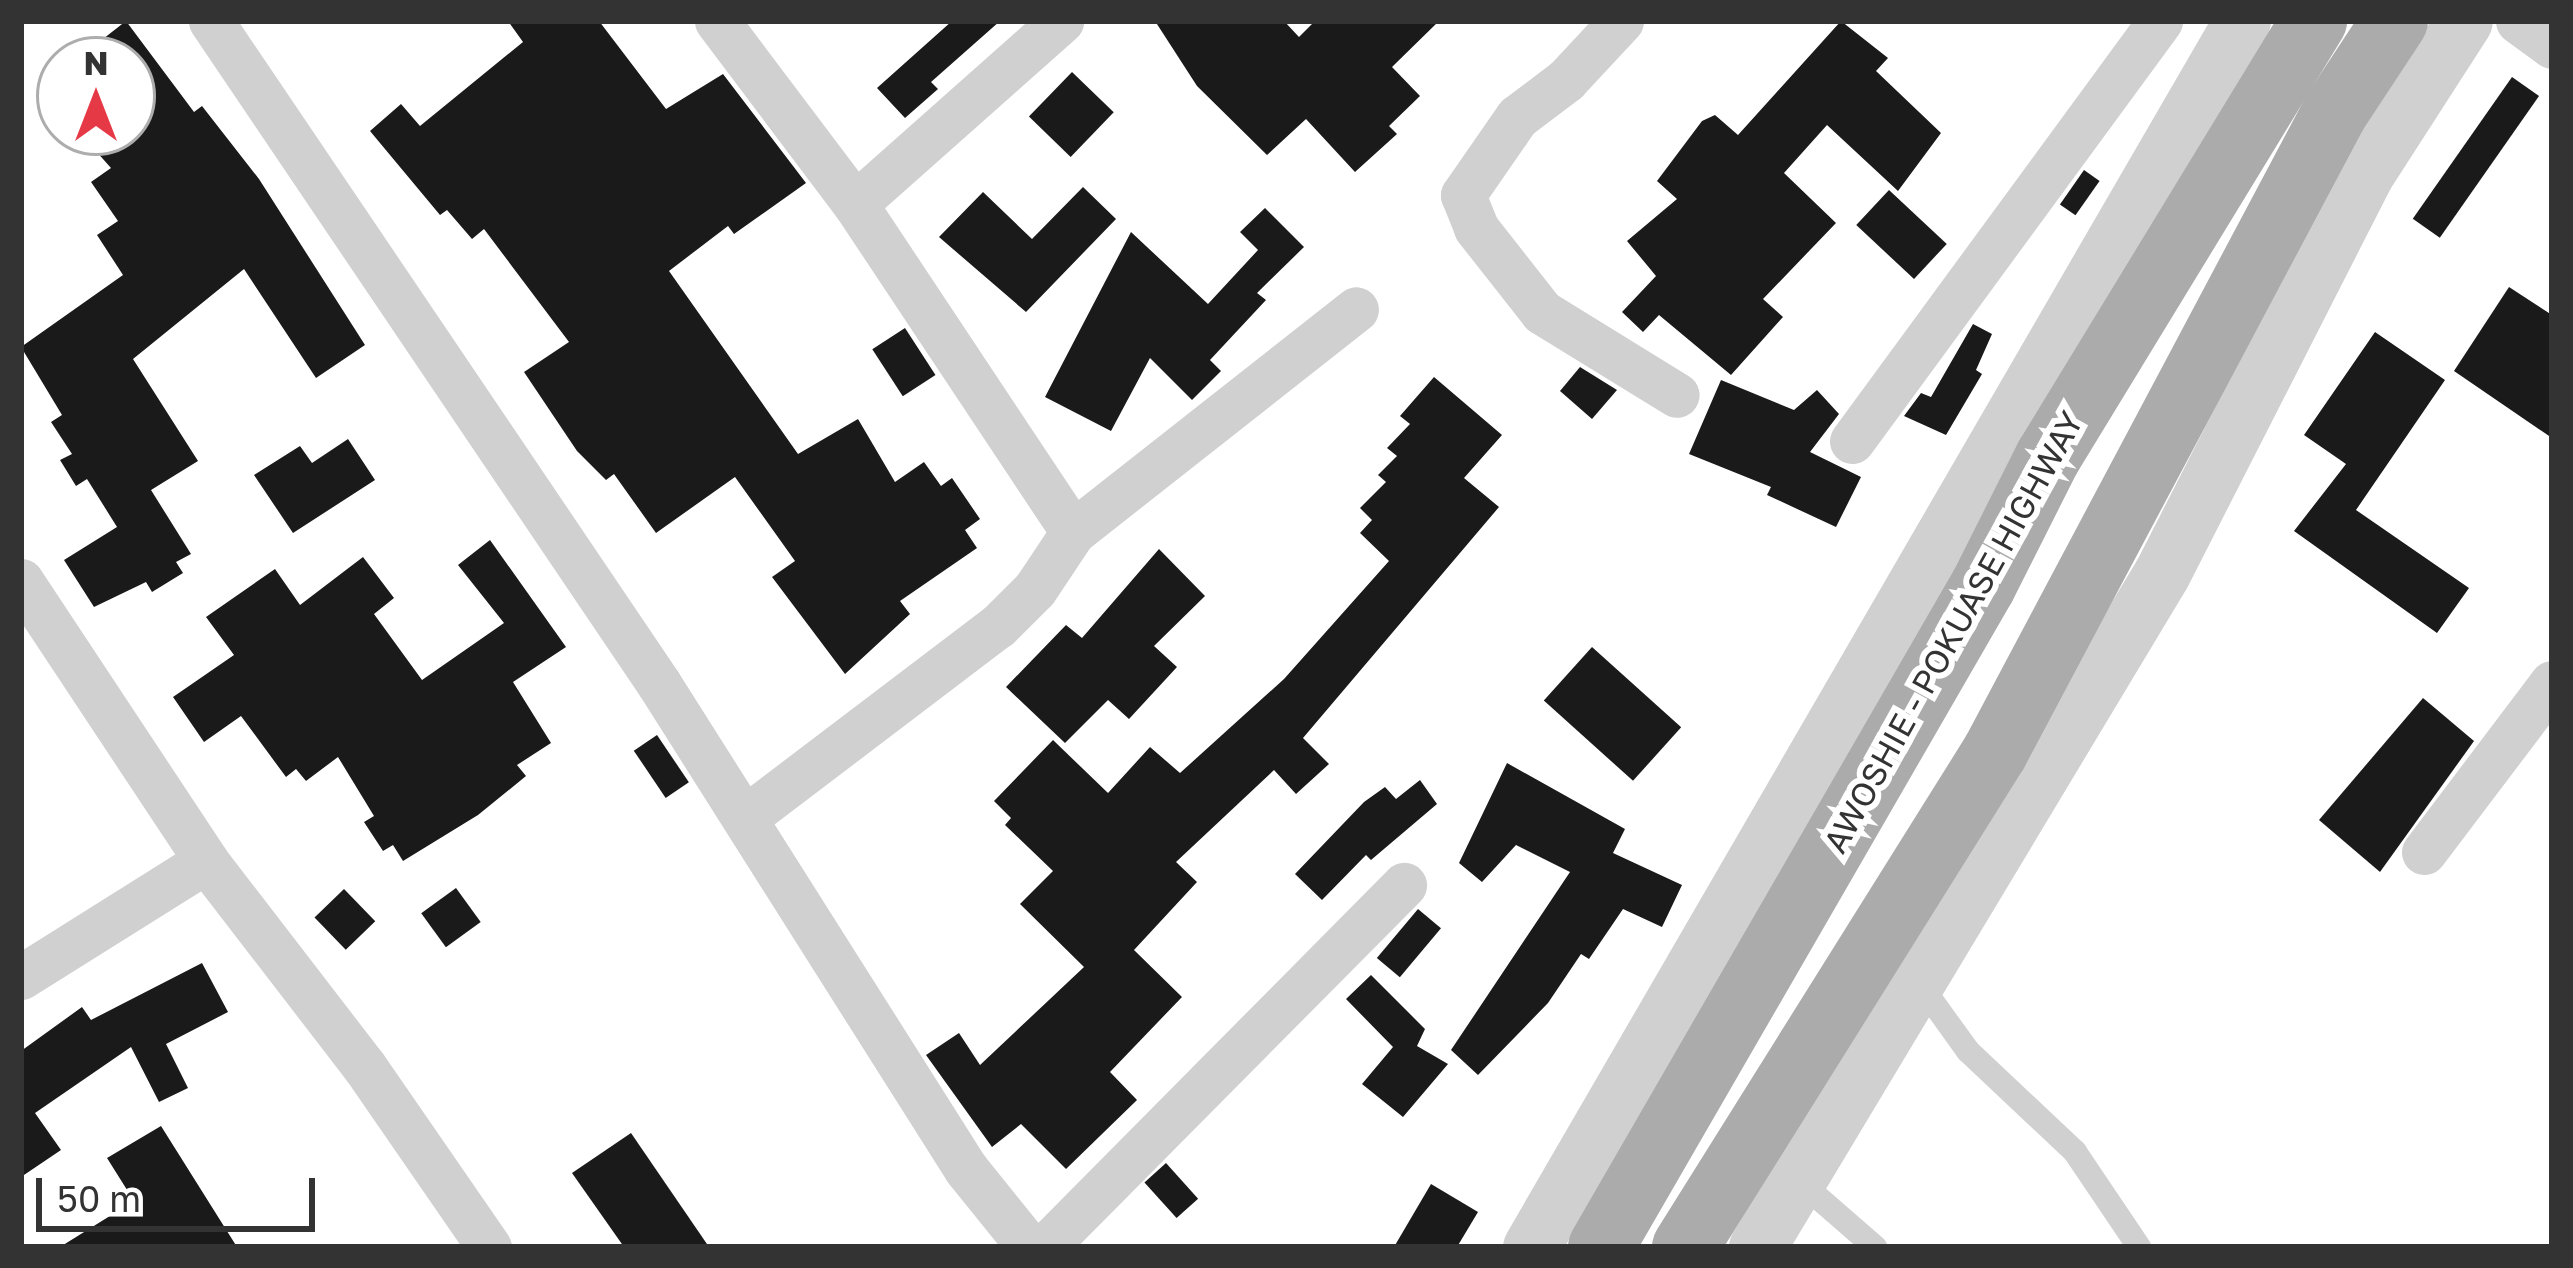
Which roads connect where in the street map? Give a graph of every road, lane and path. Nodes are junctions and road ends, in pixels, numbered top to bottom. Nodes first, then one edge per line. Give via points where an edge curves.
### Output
1 (211, 21) edge
2 (717, 21) edge
3 (1061, 21) edge
4 (1621, 21) edge
5 (2160, 21) edge
6 (2242, 21) edge
7 (2314, 21) edge
8 (2395, 21) edge
9 (2464, 21) edge
10 (2518, 21) edge
11 (2552, 46) edge
12 (854, 203) junction
13 (1356, 309) dead end
14 (1677, 395) dead end
15 (1852, 442) dead end
16 (1072, 532) junction
17 (21, 581) edge
18 (2552, 683) edge
19 (746, 818) junction
20 (2424, 852) dead end
21 (206, 861) junction
22 (1814, 880) junction
23 (1404, 885) dead end
24 (1892, 917) junction
25 (21, 977) edge
26 (1918, 981) junction
27 (1799, 1180) junction
28 (489, 1247) edge
29 (1029, 1247) edge
30 (1045, 1247) edge
31 (1531, 1247) edge
32 (1601, 1247) edge
33 (1685, 1247) edge
34 (1757, 1247) edge
35 (1875, 1247) edge
36 (2139, 1247) edge

1 - 19 street
2 - 12 street
3 - 12 street
4 - 14 street via 1566,80 1517,117 1463,195 1476,228 1542,312
5 - 15 street
6 - 31 street
7 - 22 main road, AWOSHIE - POKUASE HIGHWAY via 2048,458
8 - 24 main road via 2335,112 1995,752
9 - 26 street via 2364,176 2162,573
10 - 11 street
12 - 16 street
13 - 16 street
16 - 19 street via 998,626
17 - 21 street
18 - 20 street
19 - 29 street via 875,1032
21 - 25 street
21 - 28 street via 364,1066
22 - 24 main road
22 - 32 main road, AWOSHIE - POKUASE HIGHWAY
23 - 30 street
24 - 33 main road
26 - 27 street
26 - 36 lane via 1968,1051 2075,1152
27 - 34 street
27 - 35 lane

